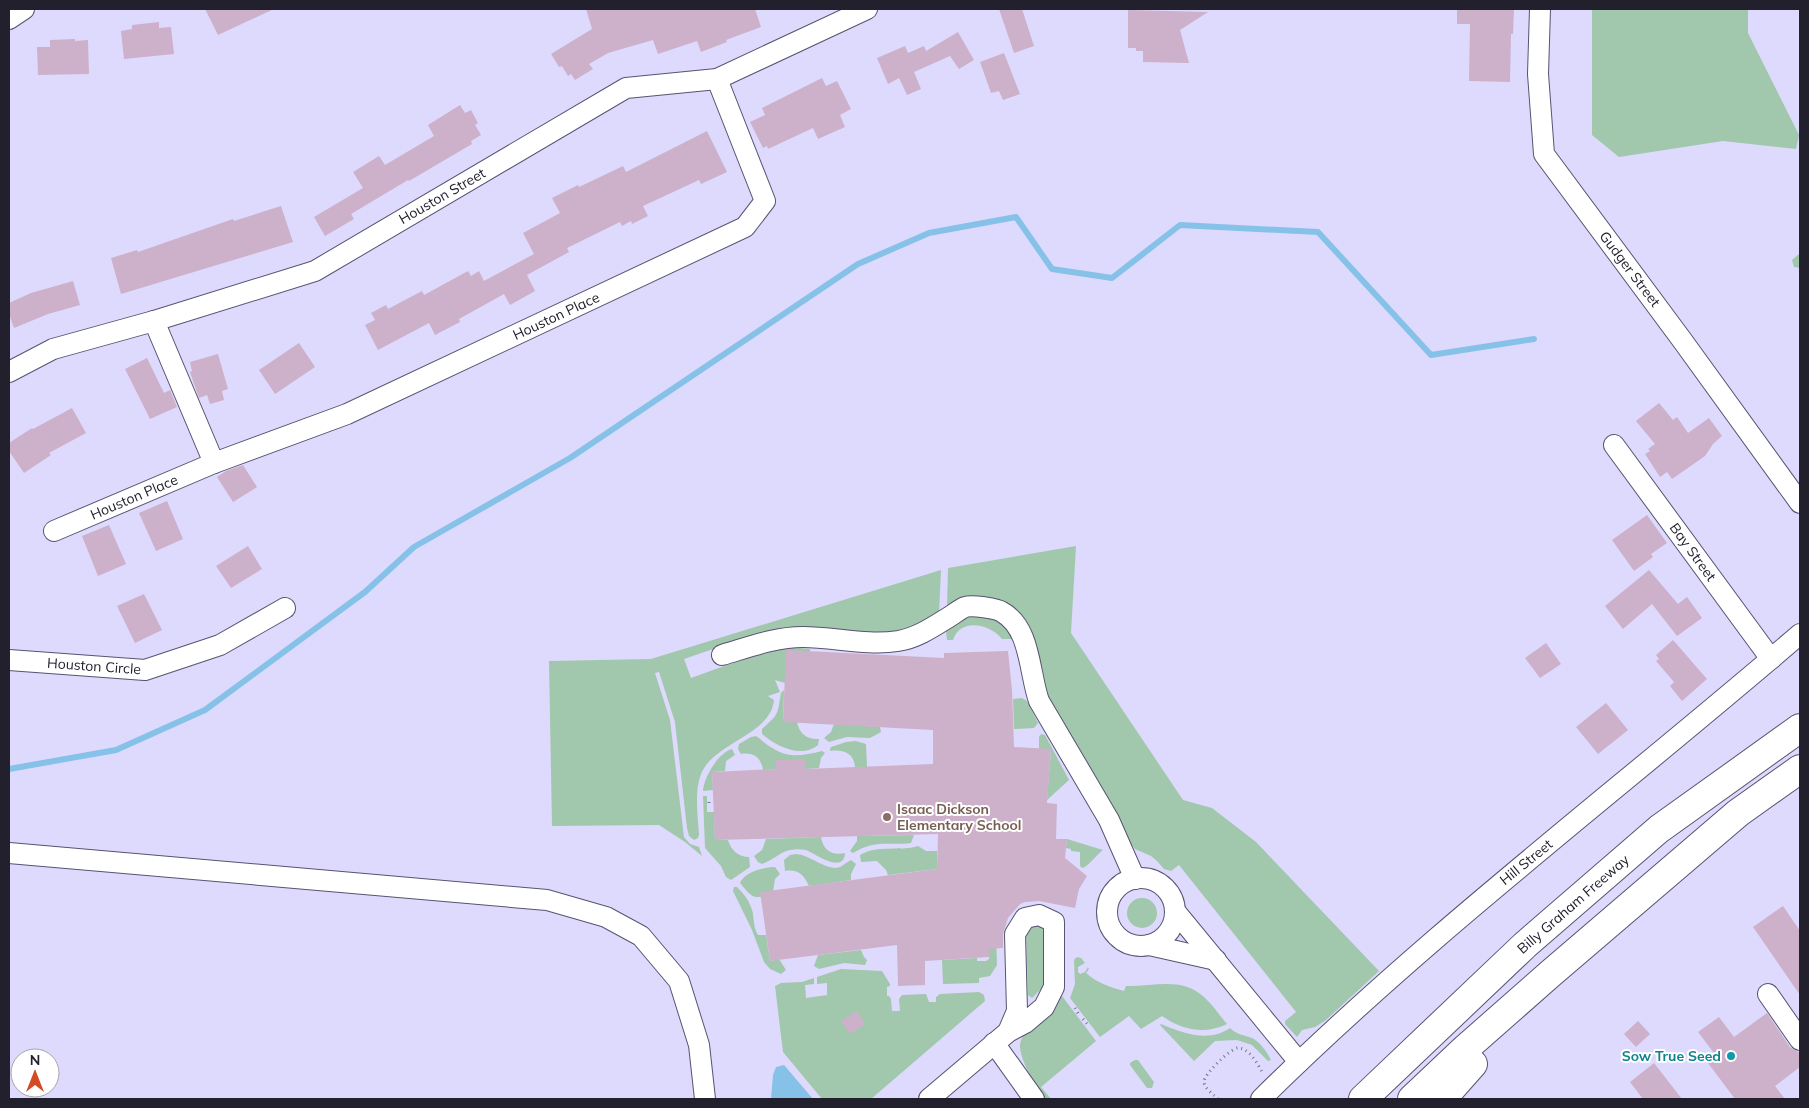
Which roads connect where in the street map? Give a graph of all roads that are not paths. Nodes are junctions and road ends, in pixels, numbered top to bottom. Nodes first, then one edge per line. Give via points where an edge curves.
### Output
1 (24, 9) edge
2 (867, 9) edge
3 (1540, 9) edge
4 (9, 19) edge
5 (717, 79) junction
6 (154, 321) junction
7 (9, 372) edge
8 (1614, 444) dead end
9 (214, 463) junction
10 (1800, 503) edge
11 (54, 531) dead end
12 (285, 608) dead end
13 (1800, 634) edge
14 (722, 655) dead end
15 (1771, 659) junction
16 (9, 660) edge
17 (1800, 710) edge
18 (1800, 728) edge
19 (1800, 769) edge
20 (9, 853) edge
21 (1135, 879) junction
22 (1175, 911) junction
23 (1149, 945) junction
24 (1525, 945) junction
25 (1216, 960) junction
26 (1550, 974) junction
27 (1768, 994) dead end
28 (1001, 1038) junction
29 (1800, 1040) edge
30 (1299, 1062) junction
31 (705, 1099) edge
32 (929, 1099) edge
33 (1034, 1099) edge
34 (1261, 1099) edge
35 (1363, 1099) edge
36 (1412, 1099) edge
37 (1443, 1099) edge

1 - 4 street
2 - 5 street, Houston Street
3 - 10 street, Gudger Street via 1538,74 1544,154
5 - 6 street, Houston Street via 626,88 315,271
5 - 9 street, Houston Place via 765,201 745,227 346,414
6 - 7 street, Houston Street via 53,350
6 - 9 street
8 - 15 street, Bay Street
9 - 11 street, Houston Place
12 - 16 street, Houston Circle via 220,645 145,670
13 - 15 street, Hill Street
14 - 21 street via 777,639 898,641 918,636 966,607 1002,611 1022,636 1039,700 1108,820
15 - 30 street, Hill Street via 1468,910
17 - 24 highway via 1606,853
18 - 24 highway, Billy Graham Freeway via 1659,829
19 - 26 highway via 1738,814
20 - 31 street via 547,900 606,916 641,936 679,981 699,1045
21 - 22 street via 1147,879 1167,890
21 - 23 street via 1116,890 1110,899 1108,919 1118,937 1127,943
22 - 23 street via 1174,923 1168,933
22 - 25 street
23 - 25 street
24 - 35 highway, Billy Graham Freeway
25 - 30 street
26 - 36 highway
26 - 37 highway
27 - 29 street
28 - 28 street via 1044,1007 1054,986 1054,922 1040,914 1025,918 1015,934 1016,1011
28 - 32 street
28 - 33 street
30 - 34 street, Hill Street

